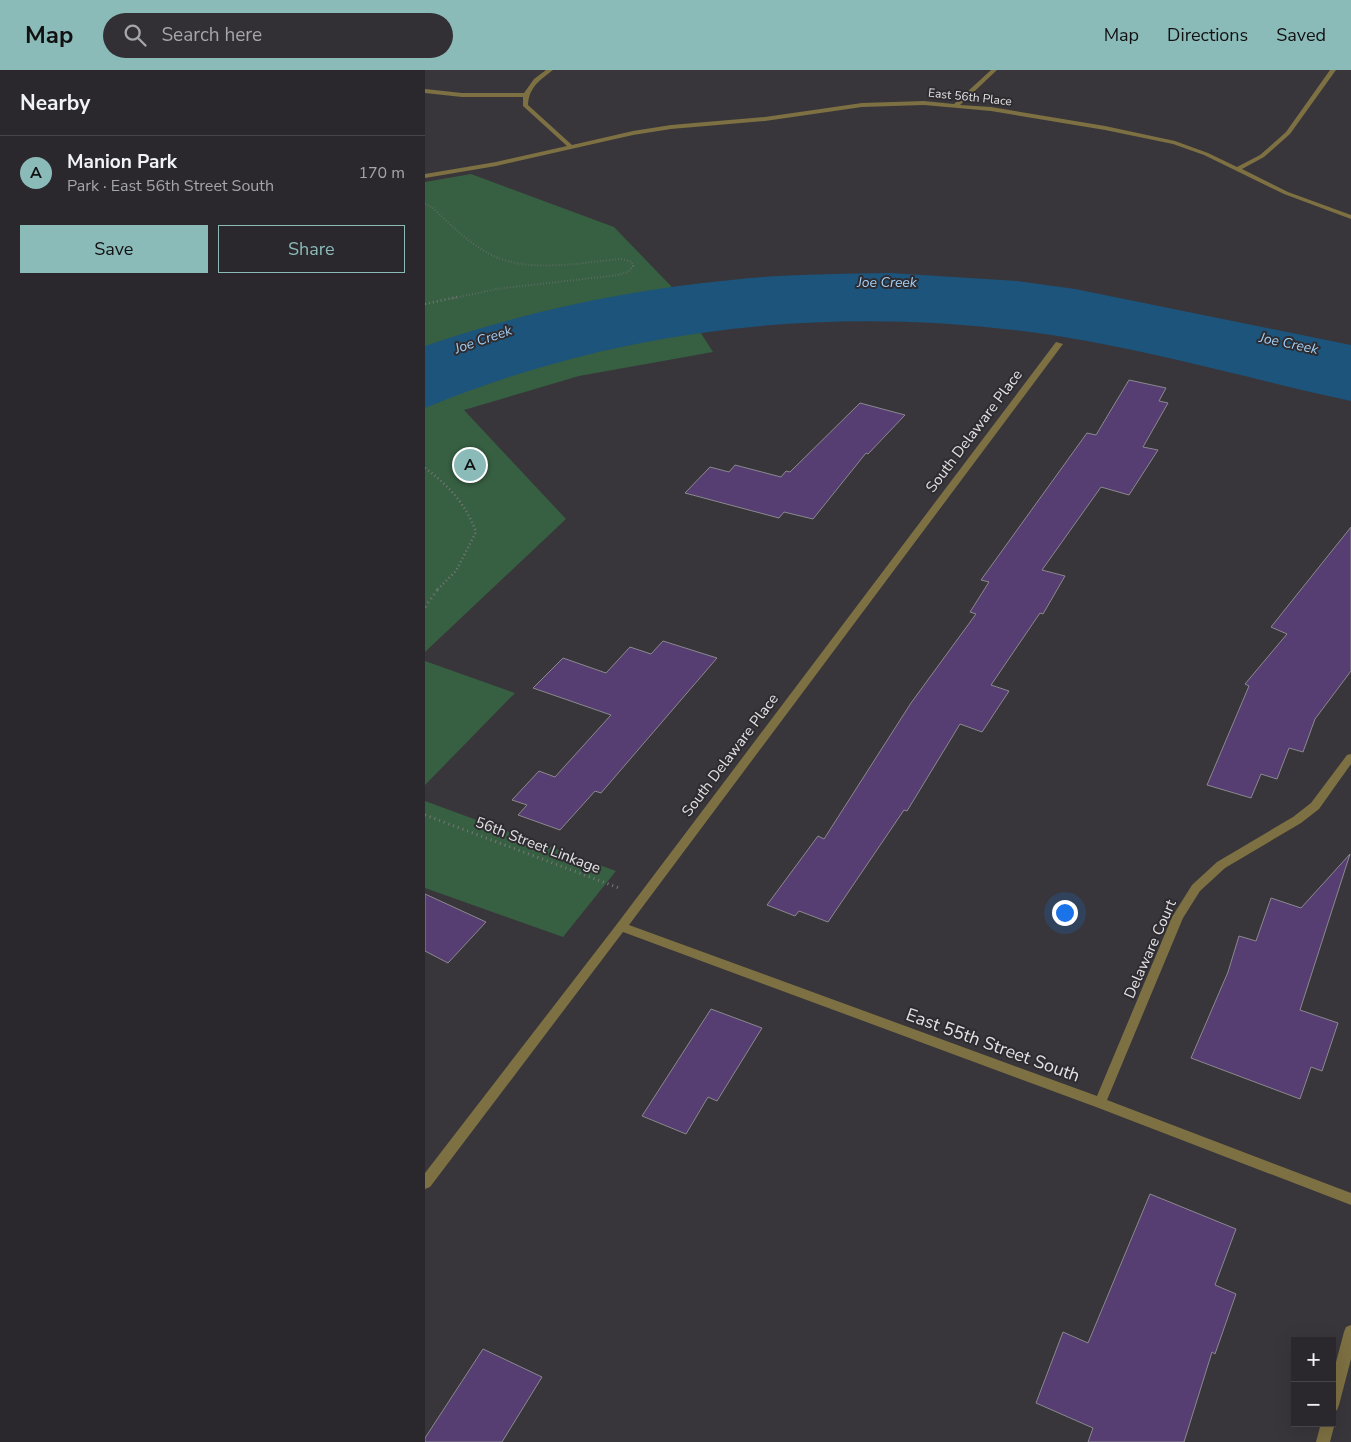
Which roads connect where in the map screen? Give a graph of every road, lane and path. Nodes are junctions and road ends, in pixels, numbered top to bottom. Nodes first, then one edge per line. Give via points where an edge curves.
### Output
1 (550, 70) edge
2 (994, 70) edge
3 (1333, 70) edge
4 (425, 91) edge
5 (525, 95) junction
6 (956, 105) junction
7 (571, 147) junction
8 (1237, 169) junction
9 (425, 176) edge
10 (425, 204) edge
11 (1351, 217) edge
12 (425, 304) edge
13 (1059, 344) dead end
14 (425, 468) edge
15 (425, 607) edge
16 (1351, 757) edge
17 (425, 815) edge
18 (644, 897) junction
19 (621, 928) junction
20 (1100, 1102) junction
21 (425, 1183) edge
22 (1351, 1199) edge
23 (1351, 1332) edge
24 (1336, 1390) edge
25 (1326, 1427) edge
26 (1323, 1442) edge

1 - 5 street via 534,82
2 - 6 street
3 - 8 street via 1288,133 1263,156
4 - 5 street via 462,95
5 - 7 street via 525,105
6 - 7 street, East 56th Place via 862,105 765,119 662,128
6 - 8 street, East 56th Place via 1142,135 1207,154
7 - 9 street, East 56th Place
8 - 11 street, East 56th Place via 1286,193
10 - 12 path via 473,244 497,258 522,262 622,259 632,262 633,266 628,272 618,275 496,289
13 - 18 street, South Delaware Place
14 - 15 path via 456,493 477,532 456,571
16 - 20 street, Delaware Court via 1315,806 1221,865 1196,888 1178,917
17 - 18 path, 56th Street Linkage
18 - 19 street, South Delaware Place
19 - 20 street, East 55th Street South
19 - 21 street, South Delaware Place
20 - 22 street, East 55th Street South
23 - 24 street
25 - 26 street

